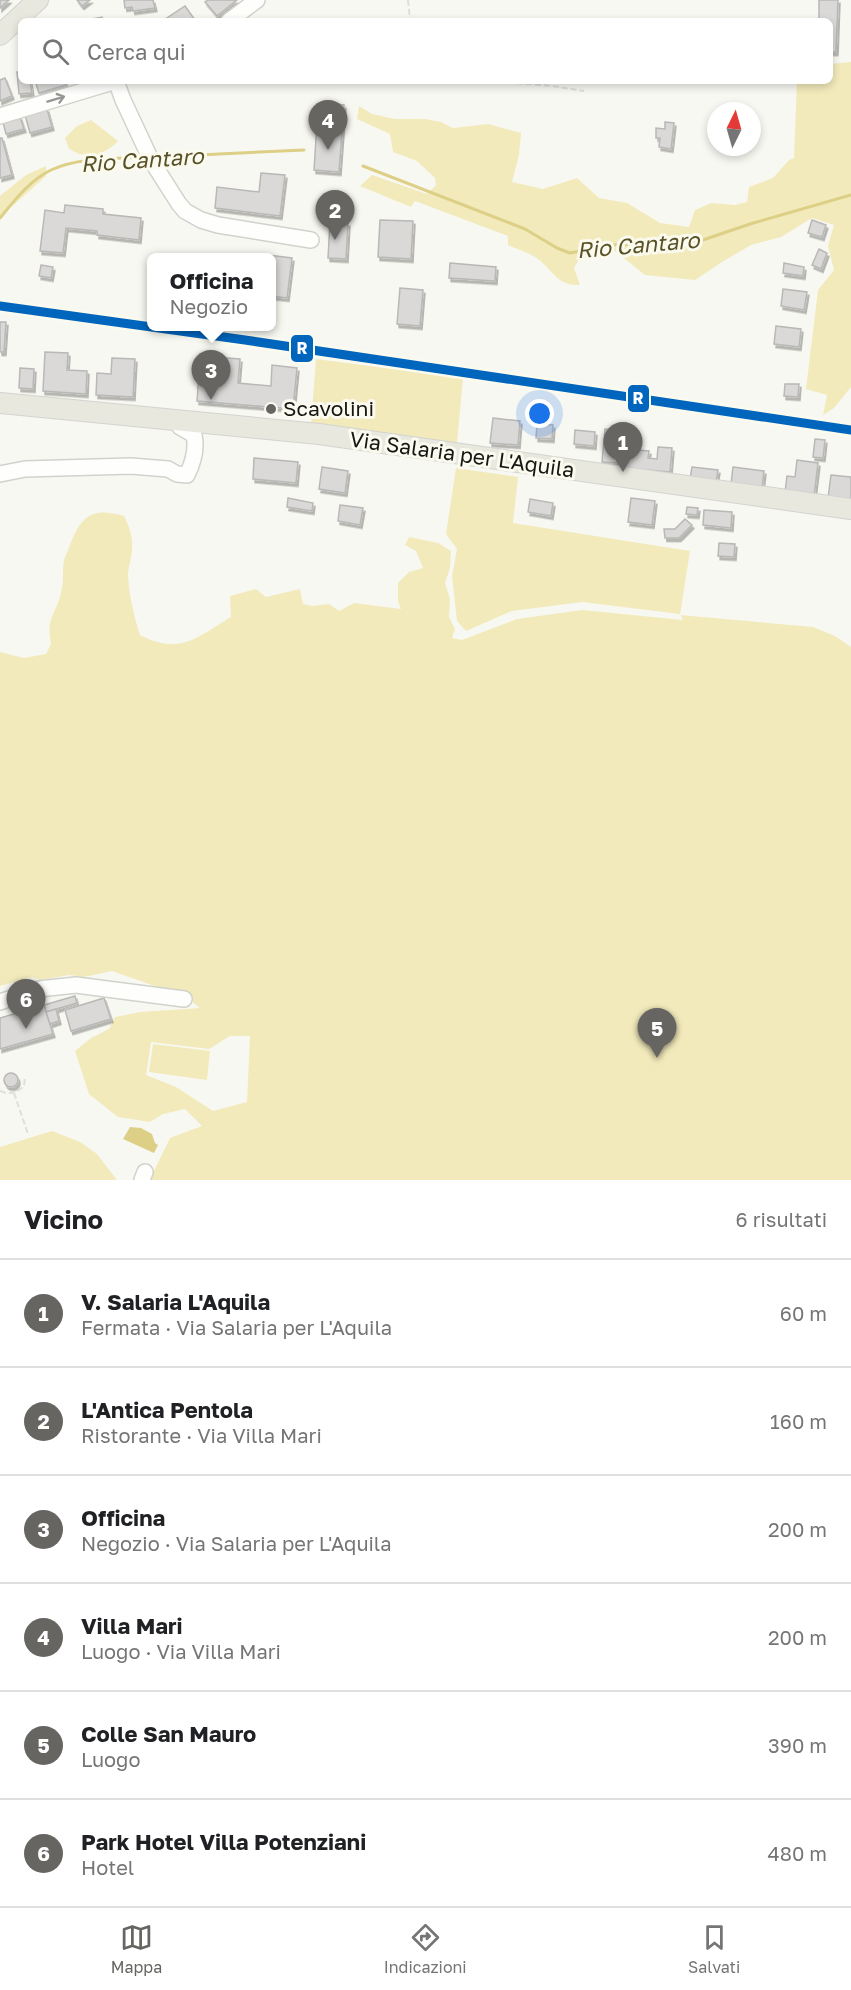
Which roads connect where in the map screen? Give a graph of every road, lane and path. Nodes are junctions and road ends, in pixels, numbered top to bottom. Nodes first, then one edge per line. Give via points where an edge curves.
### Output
1 (38, 0) edge
2 (257, 0) edge
3 (408, 0) edge
4 (233, 18) edge
5 (410, 18) edge
6 (0, 34) edge
7 (106, 84) edge
8 (117, 84) edge
9 (527, 84) edge
10 (584, 92) dead end
11 (0, 116) edge
12 (311, 240) dead end
13 (0, 403) edge
14 (175, 419) junction
15 (0, 474) edge
16 (851, 509) edge
17 (184, 999) dead end
18 (0, 1002) edge
19 (24, 1077) dead end
20 (0, 1091) edge
21 (14, 1093) junction
22 (28, 1134) dead end

1 - 6 main road
2 - 4 street
3 - 5 path
11 -> 7 street
8 - 12 street via 151,160 185,211 218,225
9 - 10 path
13 - 14 main road, Via Salaria per L'Aquila
14 - 15 street via 194,435 192,466 187,475 131,466 25,469
14 - 16 main road, Via Salaria per L'Aquila via 319,434
17 - 18 street via 76,985 39,989
19 - 21 path via 24,1086
20 - 21 path
21 - 22 path

